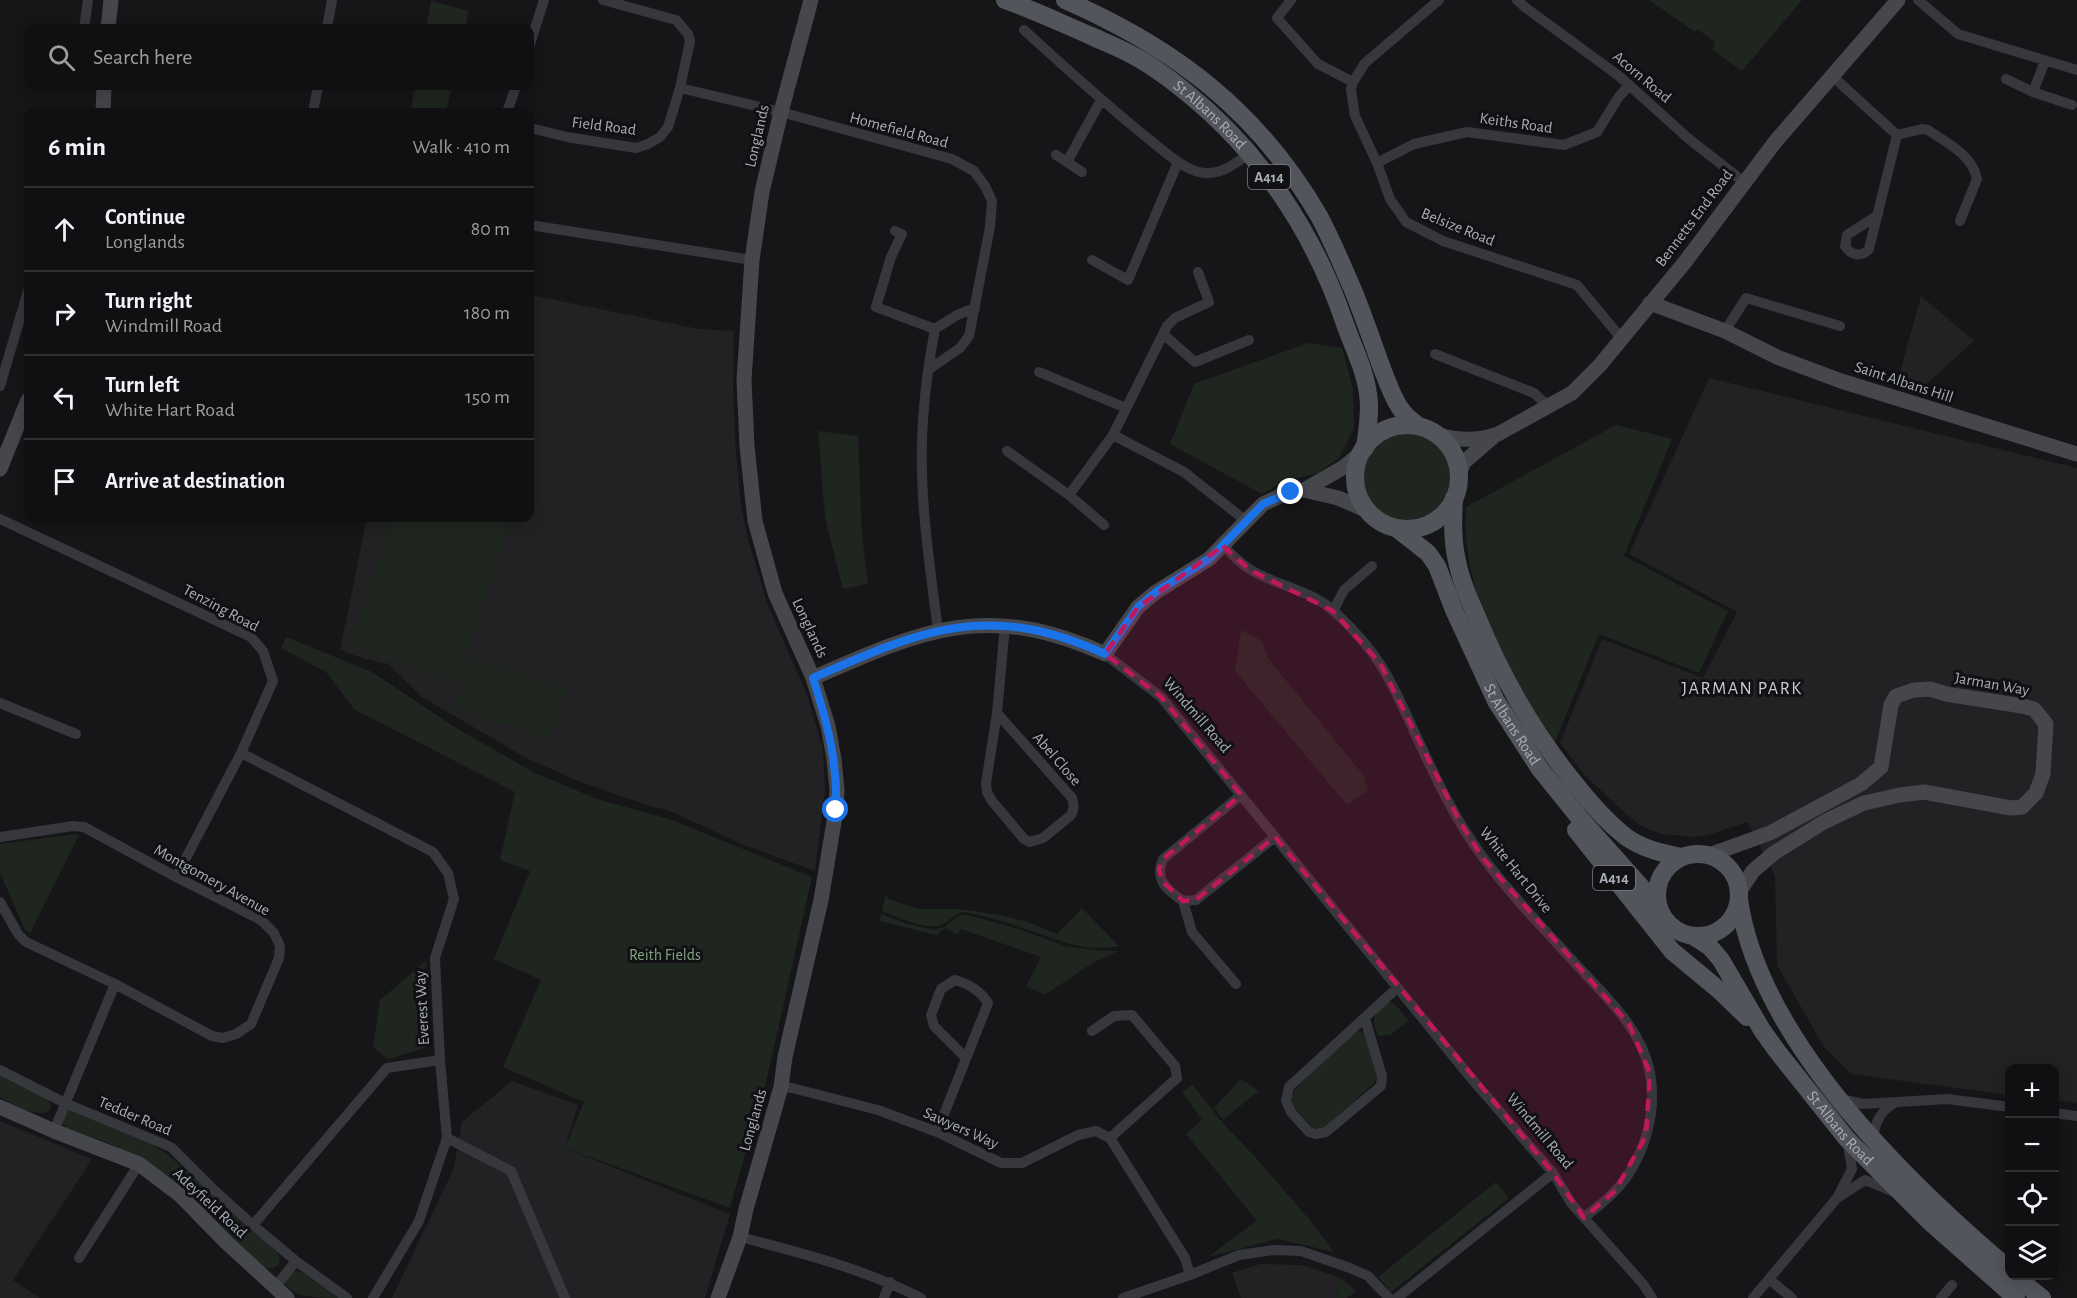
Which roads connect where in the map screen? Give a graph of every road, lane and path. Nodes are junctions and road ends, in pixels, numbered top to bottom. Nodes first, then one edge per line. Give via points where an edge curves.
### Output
1 (88, 0) edge
2 (111, 0) edge
3 (332, 0) edge
4 (544, 0) edge
5 (603, 0) edge
6 (811, 0) edge
7 (1005, 0) edge
8 (1065, 0) edge
9 (1291, 0) edge
10 (1439, 0) edge
11 (1517, 0) edge
12 (1898, 0) edge
13 (1918, 0) edge
14 (85, 24) edge
15 (108, 24) edge
16 (328, 24) edge
17 (1024, 30) dead end
18 (534, 31) edge
19 (2045, 62) junction
20 (2077, 70) edge
21 (1831, 75) junction
22 (2006, 79) dead end
23 (1353, 82) junction
24 (1629, 85) junction
25 (680, 88) junction
26 (104, 90) edge
27 (317, 90) edge
28 (515, 90) edge
29 (2033, 92) junction
30 (1101, 100) junction
31 (2072, 105) dead end
32 (103, 108) edge
33 (314, 108) edge
34 (508, 108) edge
35 (781, 112) junction
36 (534, 129) edge
37 (1897, 135) junction
38 (1250, 153) junction
39 (1056, 155) dead end
40 (1067, 162) junction
41 (1178, 162) junction
42 (1377, 163) junction
43 (1082, 172) dead end
44 (1744, 182) junction
45 (1878, 215) dead end
46 (1960, 221) dead end
47 (534, 226) edge
48 (895, 231) dead end
49 (752, 260) junction
50 (1092, 260) dead end
51 (1198, 272) dead end
52 (1650, 303) junction
53 (24, 305) edge
54 (975, 308) junction
55 (1840, 326) dead end
56 (935, 330) junction
57 (1725, 332) junction
58 (1162, 334) junction
59 (1622, 339) junction
60 (1249, 340) dead end
61 (1435, 354) dead end
62 (928, 370) junction
63 (1039, 372) dead end
64 (0, 386) edge
65 (1550, 407) junction
66 (1126, 408) junction
67 (24, 410) edge
68 (1416, 424) junction
69 (1498, 434) junction
70 (1113, 435) junction
71 (1439, 435) junction
72 (1364, 450) junction
73 (1007, 452) dead end
74 (2077, 454) edge
75 (0, 469) edge
76 (1459, 474) junction
77 (1304, 490) junction
78 (1069, 495) junction
79 (1454, 498) junction
80 (1366, 510) junction
81 (0, 519) edge
82 (1246, 521) junction
83 (1104, 525) dead end
84 (1396, 528) junction
85 (1223, 546) junction
86 (1372, 566) dead end
87 (1334, 610) junction
88 (1005, 626) junction
89 (938, 630) junction
90 (1105, 654) junction
91 (813, 678) junction
92 (1496, 701) junction
93 (0, 703) edge
94 (997, 713) junction
95 (76, 734) dead end
96 (241, 753) junction
97 (1241, 795) junction
98 (0, 837) edge
99 (1275, 837) junction
100 (1709, 855) junction
101 (1682, 857) junction
102 (176, 877) junction
103 (1739, 896) junction
104 (0, 902) edge
105 (1184, 902) junction
106 (1658, 906) junction
107 (1693, 936) junction
108 (115, 984) junction
109 (1236, 984) dead end
110 (1397, 987) junction
111 (1365, 1019) junction
112 (1762, 1030) junction
113 (1092, 1031) dead end
114 (966, 1058) junction
115 (440, 1060) junction
116 (0, 1070) edge
117 (781, 1087) junction
118 (1839, 1098) junction
119 (1898, 1101) junction
120 (65, 1103) junction
121 (2005, 1106) edge
122 (0, 1107) edge
123 (2059, 1114) edge
124 (2077, 1116) edge
125 (54, 1131) junction
126 (937, 1132) junction
127 (447, 1138) junction
128 (1110, 1138) junction
129 (1847, 1139) junction
130 (1873, 1139) junction
131 (139, 1164) junction
132 (1553, 1173) junction
133 (1905, 1197) junction
134 (1837, 1198) junction
135 (1584, 1218) junction
136 (253, 1225) junction
137 (740, 1237) junction
138 (79, 1258) dead end
139 (296, 1261) junction
140 (2005, 1265) edge
141 (1190, 1275) junction
142 (1770, 1280) junction
143 (2021, 1280) edge
144 (890, 1282) junction
145 (1952, 1285) dead end
146 (274, 1287) junction
147 (287, 1298) edge
148 (347, 1298) edge
149 (375, 1298) edge
150 (565, 1298) edge
151 (718, 1298) edge
152 (884, 1298) edge
153 (921, 1298) edge
154 (1123, 1298) edge
155 (1389, 1298) edge
156 (1396, 1298) edge
157 (1652, 1298) edge
158 (1753, 1298) edge
159 (1792, 1298) edge
160 (1941, 1298) edge
161 (2016, 1298) edge
162 (2042, 1298) edge

1 - 14 street
2 - 15 street
3 - 16 street
4 - 18 street
5 - 25 street, Field Road via 676,20 690,41
6 - 35 street, Longlands
7 - 38 main road, St Albans Road / A414 via 1135,56 1201,105
8 - 68 main road, St Albans Road / A414 via 1145,39 1183,64 1217,91 1263,139 1319,217 1359,305 1392,394
9 - 23 street via 1277,18 1318,64
10 - 23 street via 1365,63
11 - 24 street, Acorn Road
12 - 21 street, Bennetts End Road
13 - 19 street via 1958,34
17 - 30 street
19 - 20 street
19 - 29 street
21 - 37 street
21 - 44 street, Bennetts End Road
22 - 29 street
23 - 42 street, Belsize Road via 1355,116
24 - 42 street, Keiths Road via 1597,132 1564,145 1467,132 1414,144
24 - 44 street, Acorn Road
25 - 35 street
25 - 36 street, Field Road via 668,128 636,148
26 - 32 street
27 - 33 street
28 - 34 street
29 - 31 street
30 - 40 street
30 - 41 street
35 - 49 street, Longlands via 762,192
35 - 54 street, Homefield Road via 952,159 974,171 992,201
37 - 45 street
37 - 46 street via 1928,130 1971,161 1977,179
38 - 41 street via 1216,173 1202,173
38 - 72 main road, St Albans Road / A414 via 1301,225 1338,304 1369,395
39 - 40 street
40 - 43 street
41 - 50 street via 1128,280
42 - 59 street, Belsize Road via 1390,199 1406,222 1443,241 1576,285
44 - 52 street, Bennetts End Road
47 - 49 street
48 - 56 street via 903,234 891,257 876,307
49 - 91 street, Longlands via 744,380 750,488 775,593
51 - 58 street via 1209,302 1174,318
52 - 57 street, Saint Albans Hill
52 - 59 street, Bennetts End Road
53 - 64 street
54 - 56 street
54 - 62 street, Homefield Road via 969,336 960,348
55 - 57 street via 1746,298
56 - 62 street
57 - 74 street, Saint Albans Hill via 1841,381
58 - 60 street via 1195,362
58 - 66 street
59 - 65 street, Bennetts End Road via 1578,387
61 - 65 street via 1534,393
62 - 89 street via 922,474
63 - 66 street
65 - 69 street, Bennetts End Road
66 - 70 street
67 - 75 street
68 - 71 main road
68 - 72 main road via 1383,430
69 - 71 street, Bennetts End Road via 1467,440
69 - 76 street, Bennetts End Road via 1471,454
70 - 78 street
70 - 82 street via 1184,472
71 - 76 main road via 1454,453
72 - 77 street via 1344,467
72 - 80 main road via 1355,477 1359,499
73 - 78 street
76 - 79 main road
77 - 80 street via 1351,502
77 - 82 street via 1263,504
78 - 83 street
79 - 84 main road via 1429,523
79 - 101 main road, St Albans Road / A414 via 1454,548 1463,583 1518,705 1564,770 1607,821 1643,846
80 - 84 main road
81 - 96 street, Tenzing Road via 251,638 263,651 273,681
82 - 85 street
84 - 92 main road, St Albans Road / A414 via 1428,553 1437,566
85 - 87 street, White Hart Drive via 1250,570
85 - 90 street via 1138,607
86 - 87 street via 1344,590
87 - 135 street, White Hart Drive via 1380,663 1458,820 1482,856 1620,1012 1641,1046 1650,1073 1646,1136 1615,1191
88 - 89 street, Windmill Road
88 - 90 street, Windmill Road via 1052,633
88 - 94 street, Abel Close
89 - 91 street, Windmill Road via 872,652
90 - 97 street, Windmill Road via 1161,697
91 - 117 street, Longlands via 834,759 836,810
92 - 106 main road, St Albans Road / A414 via 1561,796
92 - 112 main road, A414 via 1547,792 1662,940
93 - 95 street
94 - 94 street, Abel Close via 987,792 1024,839 1035,841 1070,816 1072,798
96 - 102 street, Tenzing Road
96 - 115 street, Everest Way via 433,852 448,873 454,899 435,958
97 - 99 street, Windmill Road
97 - 105 street via 1163,859 1159,869 1162,881
98 - 102 street, Montgomery Avenue via 84,827
99 - 105 street via 1197,900
99 - 110 street, Windmill Road
100 - 101 main road via 1695,853
100 - 103 main road via 1730,869 1737,879
100 - 103 street, Jarman Way via 1770,833 1861,784 1881,767 1891,705 1896,696 1930,689 2022,706 2034,709 2046,724 2043,774 2036,793 2022,807 1924,792 1864,803 1774,853 1753,871
101 - 106 main road via 1671,863 1658,882
102 - 108 street, Montgomery Avenue via 261,920 274,933 280,946 279,958 251,1024 236,1034 212,1036
103 - 107 main road via 1729,923 1712,934
103 - 118 main road, St Albans Road via 1745,933 1765,985
104 - 108 street, Montgomery Avenue via 26,942
105 - 109 street via 1192,932
106 - 107 main road via 1674,929
107 - 112 main road, St Albans Road / A414 via 1721,960
108 - 120 street
110 - 111 street
110 - 132 street, Windmill Road
111 - 111 street via 1289,1087 1288,1107 1309,1132 1326,1132 1381,1086 1382,1076
112 - 129 main road, St Albans Road / A414
113 - 128 street via 1114,1016 1132,1015 1175,1066 1177,1078
114 - 114 street via 988,1003 982,993 955,981 941,989 931,1015 934,1026
114 - 126 street
115 - 127 street, Everest Way
115 - 136 street via 387,1068
116 - 120 street, Tedder Road
117 - 126 street, Sawyers Way via 878,1110
117 - 137 street, Longlands
118 - 119 street via 1863,1104
118 - 130 main road, St Albans Road
119 - 121 street via 1947,1099
119 - 130 street via 1882,1113
120 - 125 street
120 - 136 street, Tedder Road via 171,1147
122 - 125 street, Adeyfield Road
123 - 124 street
125 - 131 street, Adeyfield Road
126 - 128 street, Sawyers Way via 1001,1162 1022,1162 1096,1131
127 - 149 street, Everest Way via 418,1221
127 - 150 street via 511,1171
128 - 141 street via 1185,1258
129 - 133 main road, St Albans Road / A414
129 - 134 street via 1852,1169
130 - 140 main road, St Albans Road
131 - 138 street
131 - 146 street, Adeyfield Road via 180,1195
132 - 135 street, Windmill Road
132 - 156 street
133 - 134 street via 1865,1180
133 - 161 main road, St Albans Road / A414
134 - 142 street
135 - 157 street, Windmill Road
136 - 139 street, Tedder Road
137 - 144 street via 811,1255
137 - 151 street, Longlands
139 - 146 street
139 - 148 street, Tedder Road
141 - 154 street
141 - 155 street via 1239,1255 1301,1251 1368,1276
142 - 158 street
142 - 159 street
143 - 162 main road
144 - 152 street
144 - 153 street
145 - 160 street
146 - 147 street, Adeyfield Road

